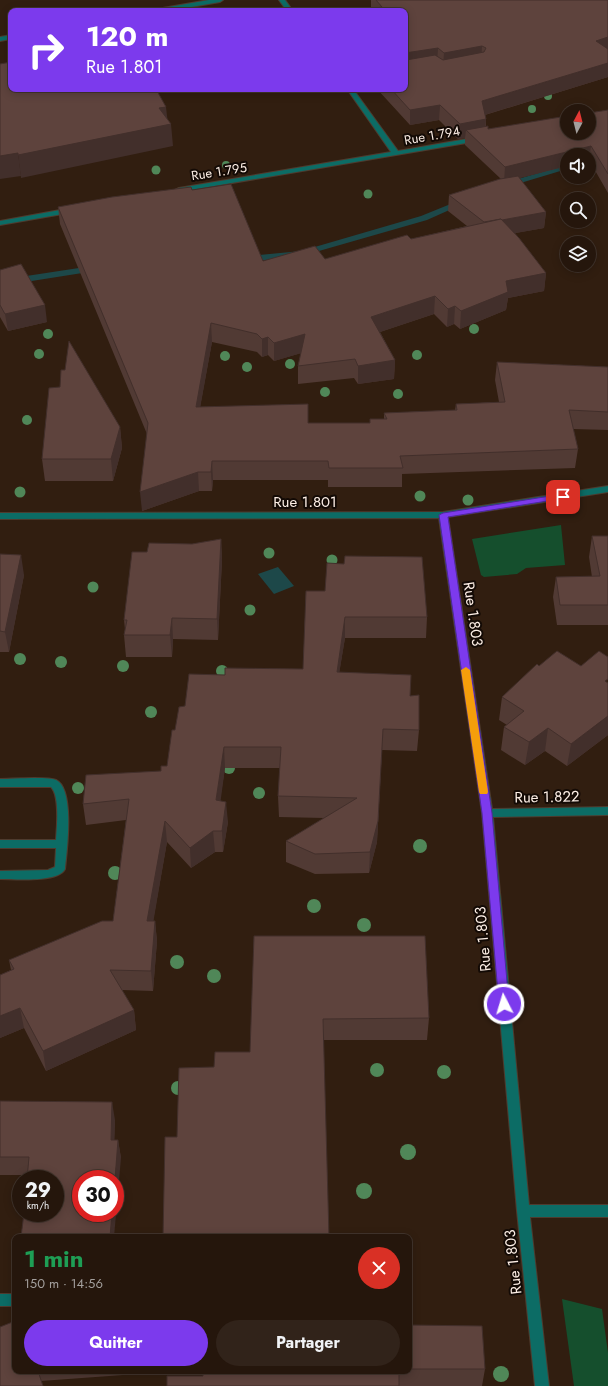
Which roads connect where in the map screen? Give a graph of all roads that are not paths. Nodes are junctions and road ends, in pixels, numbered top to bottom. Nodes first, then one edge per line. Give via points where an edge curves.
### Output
1 (220, 0) edge
2 (174, 8) edge
3 (352, 92) edge
4 (489, 137) edge
5 (396, 153) junction
6 (171, 191) edge
7 (80, 208) edge
8 (0, 223) edge
9 (608, 490) edge
10 (443, 515) junction
11 (0, 516) edge
12 (0, 783) edge
13 (608, 811) edge
14 (487, 813) junction
15 (0, 844) edge
16 (62, 844) junction
17 (0, 876) edge
18 (523, 1211) junction
19 (608, 1211) edge
20 (0, 1300) edge
21 (12, 1300) edge
22 (542, 1386) edge

1 - 2 street
3 - 5 street
4 - 5 street, Rue 1.794
5 - 6 street, Rue 1.795
7 - 8 street
9 - 10 street, Rue 1.801
10 - 11 street, Rue 1.801
10 - 14 street, Rue 1.803
12 - 16 street via 53,783 61,797
13 - 14 street, Rue 1.822
14 - 18 street, Rue 1.803
15 - 16 street
16 - 17 street via 60,869 55,873
18 - 19 street
18 - 22 street, Rue 1.803
20 - 21 street

